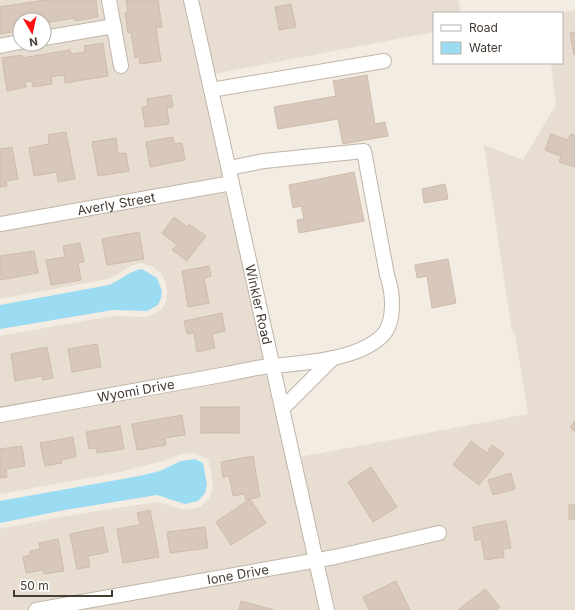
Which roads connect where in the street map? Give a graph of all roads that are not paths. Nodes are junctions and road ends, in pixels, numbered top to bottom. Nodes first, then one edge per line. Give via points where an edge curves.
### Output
1 (109, 0) edge
2 (191, 0) edge
3 (114, 26) junction
4 (52, 37) edge
5 (12, 44) edge
6 (0, 46) edge
7 (384, 61) dead end
8 (121, 66) dead end
9 (211, 90) junction
10 (229, 168) junction
11 (232, 184) junction
12 (0, 224) edge
13 (333, 358) junction
14 (272, 366) junction
15 (282, 409) junction
16 (0, 415) edge
17 (440, 534) dead end
18 (316, 560) junction
19 (36, 610) edge
20 (327, 610) edge

1 - 3 street
2 - 9 street, Winkler Road
3 - 4 street
3 - 8 street
5 - 6 street
7 - 9 street
9 - 10 street, Winkler Road
10 - 11 street, Winkler Road
10 - 13 street, Wyomi Drive via 264,161 364,151 393,303 390,320 383,335 365,348
11 - 12 street, Averly Street
11 - 14 street, Winkler Road
13 - 14 street, Wyomi Drive
13 - 15 street
14 - 15 street, Winkler Road
14 - 16 street, Wyomi Drive
15 - 18 street, Winkler Road
17 - 18 street, Ione Drive
18 - 19 street, Ione Drive
18 - 20 street, Winkler Road

